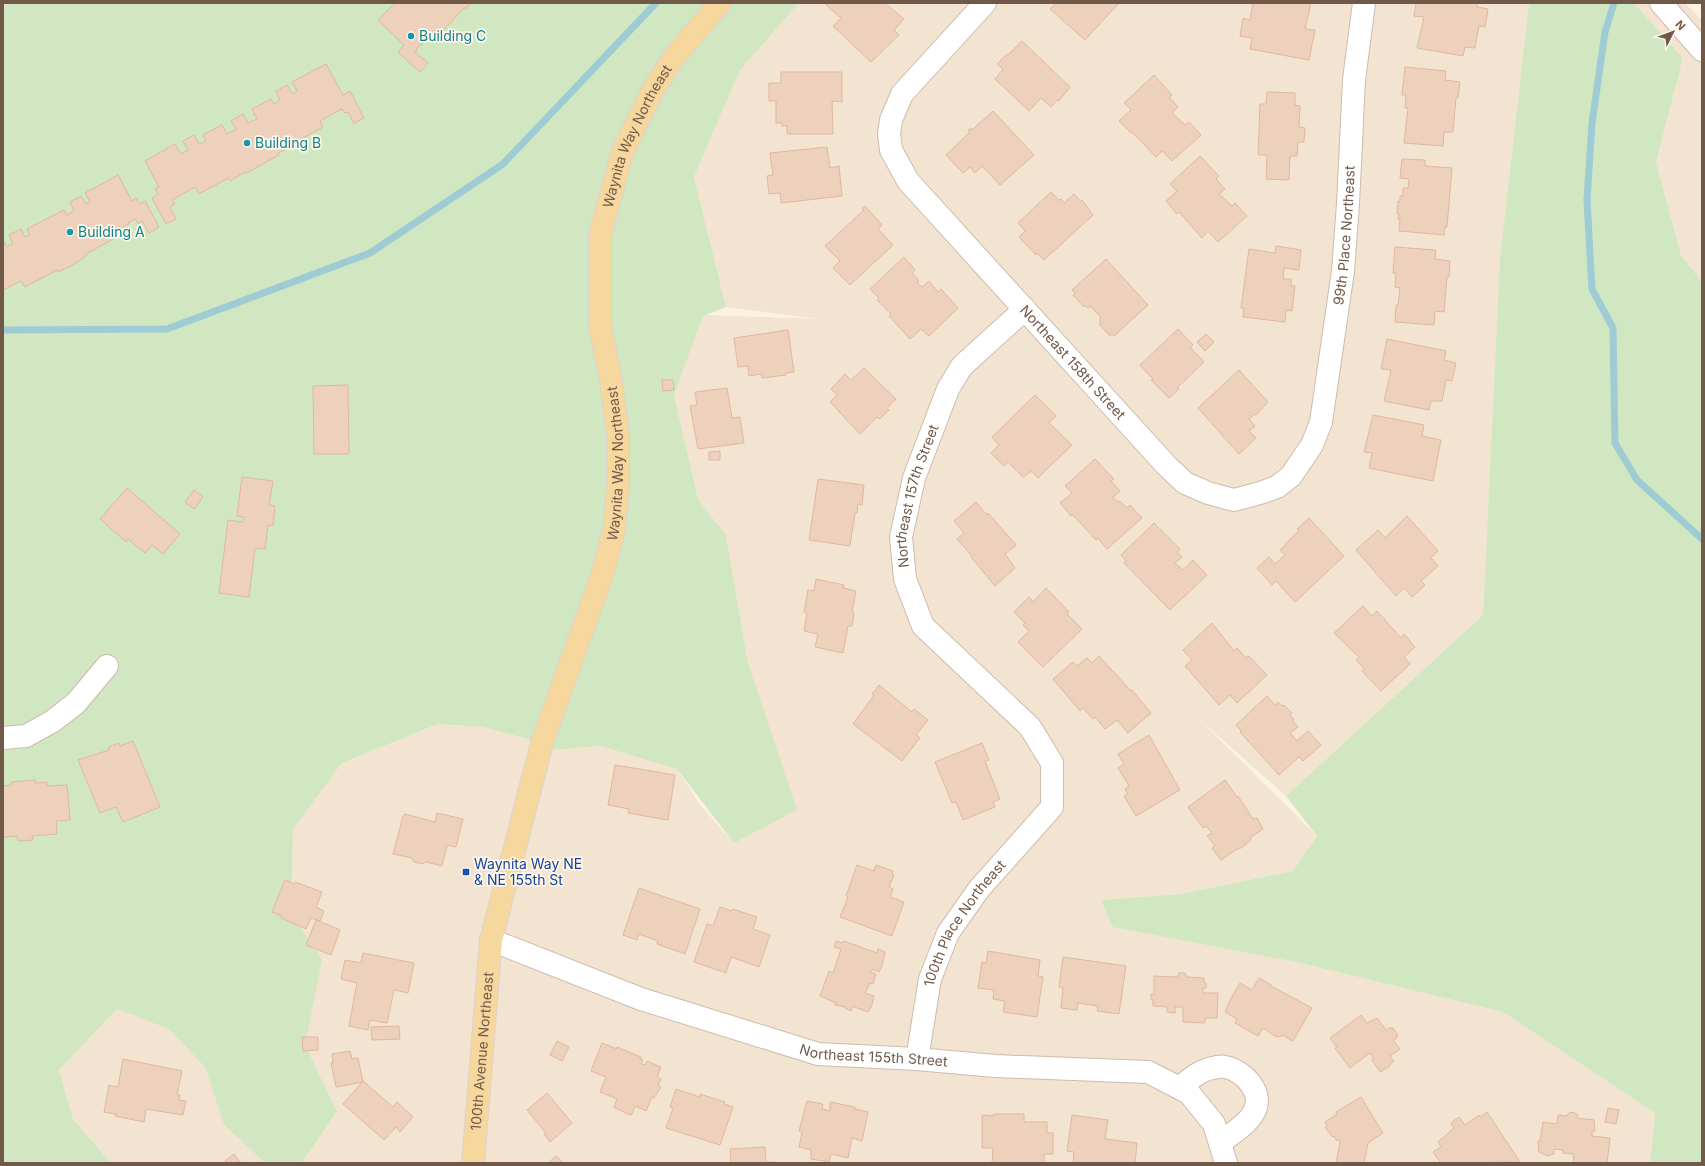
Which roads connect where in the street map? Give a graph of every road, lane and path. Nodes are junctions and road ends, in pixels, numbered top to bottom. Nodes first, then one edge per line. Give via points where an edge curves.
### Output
1 (720, 3) edge
2 (985, 3) edge
3 (1364, 3) edge
4 (1660, 3) edge
5 (1702, 50) edge
6 (1025, 309) junction
7 (1301, 463) joint
8 (107, 666) dead end
9 (3, 738) edge
10 (1052, 807) joint
11 (491, 940) junction
12 (917, 1060) junction
13 (1179, 1088) junction
14 (1223, 1153) edge
15 (473, 1163) edge

1 - 11 main road, Waynita Way Northeast via 674,57 652,92 622,153 600,235 600,327 618,435 618,486 614,532 602,575 542,743
2 - 6 street, Northeast 158th Street via 902,94 891,120 891,150 908,181
3 - 7 street, 99th Place Northeast via 1354,80 1343,271 1321,422
4 - 5 street
6 - 7 street, Northeast 158th Street via 1185,483 1234,500 1277,487 1291,476
6 - 10 street, Northeast 157th Street via 962,366 948,389 914,478 901,537 905,579 923,626 1030,727 1052,762
8 - 9 street via 76,703 53,721 26,736
10 - 12 street, 100th Place Northeast via 979,889 948,934 930,979
11 - 12 street, Northeast 155th Street via 641,999 818,1054
11 - 15 main road, 100th Avenue Northeast
12 - 13 street, Northeast 155th Street via 1148,1072
13 - 14 street, Northeast 155th Street via 1189,1093 1214,1124
13 - 14 street via 1203,1070 1225,1067 1240,1073 1251,1084 1257,1098 1256,1110

